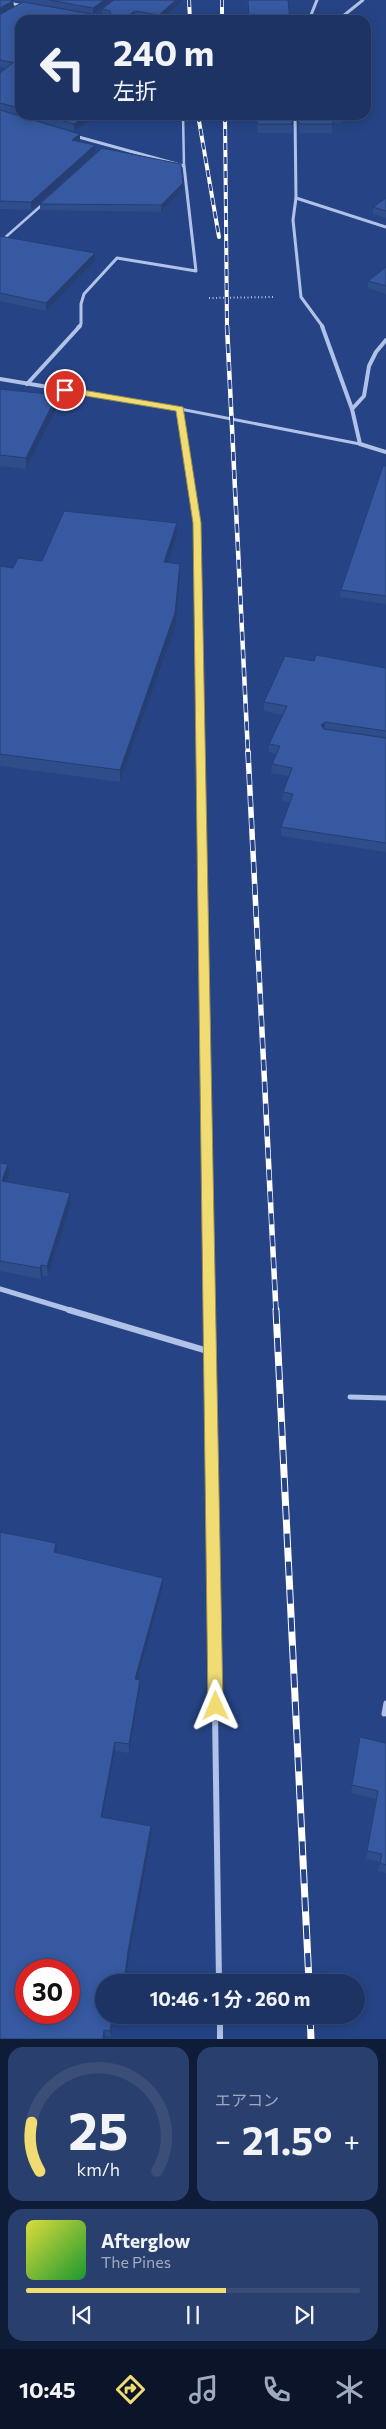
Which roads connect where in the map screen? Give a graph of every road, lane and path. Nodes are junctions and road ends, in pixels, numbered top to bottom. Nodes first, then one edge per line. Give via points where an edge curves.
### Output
1 (317, 0) edge
2 (364, 0) edge
3 (0, 1) edge
4 (22, 6) junction
5 (31, 8) edge
6 (14, 10) edge
7 (311, 15) edge
8 (344, 15) edge
9 (183, 120) edge
10 (295, 120) edge
11 (72, 136) edge
12 (184, 166) junction
13 (296, 198) junction
14 (43, 204) edge
15 (386, 226) edge
16 (0, 242) edge
17 (196, 271) junction
18 (301, 297) junction
19 (386, 340) edge
20 (0, 379) edge
21 (27, 384) junction
22 (180, 409) junction
23 (352, 409) junction
24 (360, 444) junction
25 (386, 452) edge
26 (0, 1289) edge
27 (211, 1352) junction
28 (350, 1397) dead end
29 (386, 1398) edge
30 (386, 1703) edge
31 (384, 1714) dead end
32 (219, 1974) edge
33 (220, 2024) edge
34 (220, 2039) edge

1 - 7 street
2 - 8 street
3 - 4 street
4 - 5 street
4 - 6 lane
9 - 12 lane
10 - 13 street
11 - 12 street
12 - 17 street
13 - 15 street
13 - 18 street via 293,220
14 - 16 lane
17 - 18 path via 196,298
17 - 21 street via 117,258 84,294 80,304 81,324
18 - 23 street via 322,325
19 - 23 street via 376,350 365,376 364,396
20 - 21 street
21 - 22 street
22 - 24 lane
22 - 27 street via 197,523
23 - 24 street
24 - 25 street
26 - 27 street
27 - 32 street
28 - 29 lane
30 - 31 lane
33 - 34 street

